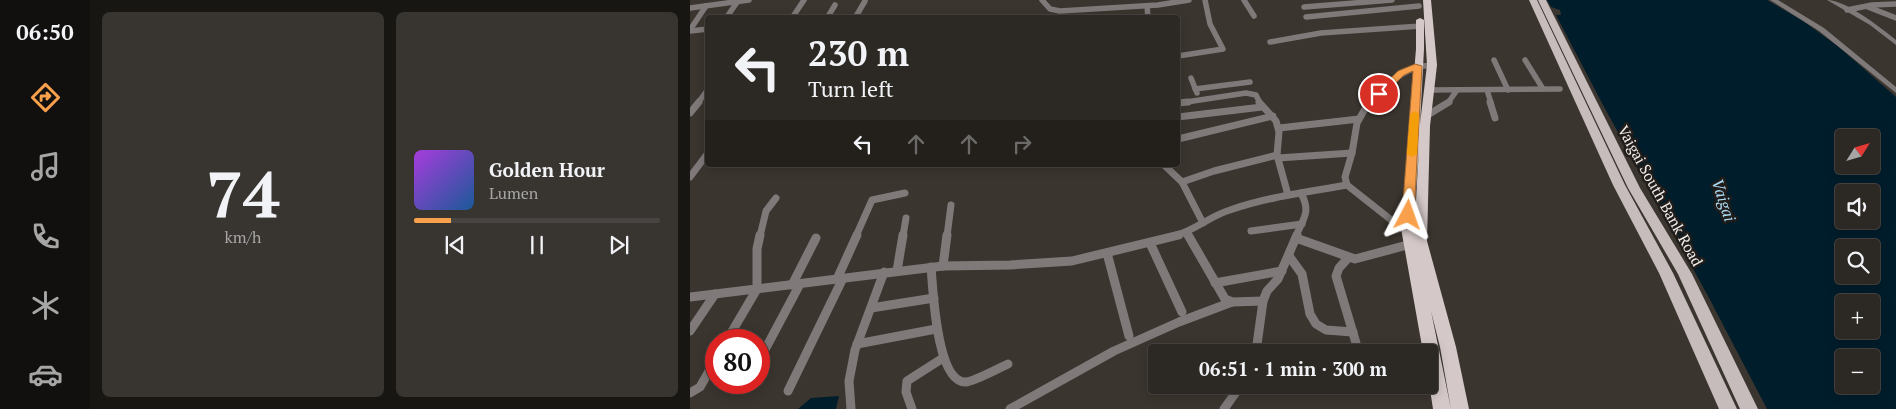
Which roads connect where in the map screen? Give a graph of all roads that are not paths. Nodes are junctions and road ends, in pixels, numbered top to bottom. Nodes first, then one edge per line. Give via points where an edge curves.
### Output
1 (749, 0) edge
2 (804, 0) edge
3 (1042, 0) edge
4 (1189, 0) edge
5 (1205, 0) edge
6 (1244, 0) edge
7 (1385, 0) edge
8 (1392, 0) edge
9 (1532, 0) edge
10 (1542, 0) edge
11 (1773, 0) edge
12 (1782, 0) edge
13 (1830, 0) edge
14 (738, 1) junction
15 (865, 1) edge
16 (1421, 2) edge
17 (1896, 4) edge
18 (835, 5) dead end
19 (706, 6) junction
20 (1147, 6) junction
21 (1866, 6) junction
22 (1304, 7) dead end
23 (690, 8) edge
24 (1106, 9) junction
25 (1847, 10) junction
26 (1060, 14) edge
27 (728, 15) edge
28 (794, 15) edge
29 (829, 15) edge
30 (858, 15) edge
31 (1106, 15) edge
32 (1148, 15) edge
33 (1254, 16) dead end
34 (1306, 17) dead end
35 (1896, 18) edge
36 (1421, 26) junction
37 (705, 29) edge
38 (690, 30) edge
39 (1270, 42) dead end
40 (1896, 43) edge
41 (1180, 56) edge
42 (1494, 60) dead end
43 (1525, 60) dead end
44 (1432, 65) junction
45 (1418, 66) junction
46 (1191, 78) dead end
47 (1250, 82) dead end
48 (1896, 82) edge
49 (1195, 89) junction
50 (1543, 89) junction
51 (1560, 89) dead end
52 (1429, 90) junction
53 (1456, 90) junction
54 (1487, 90) junction
55 (1508, 90) junction
56 (1896, 91) edge
57 (705, 93) edge
58 (1200, 100) junction
59 (1180, 103) edge
60 (1262, 107) junction
61 (690, 113) edge
62 (1180, 116) edge
63 (1273, 116) junction
64 (1426, 116) junction
65 (1495, 118) dead end
66 (1359, 119) junction
67 (1278, 128) junction
68 (1180, 139) edge
69 (1352, 153) junction
70 (705, 156) edge
71 (1277, 157) junction
72 (1166, 167) edge
73 (690, 176) edge
74 (1182, 182) junction
75 (1347, 185) junction
76 (905, 193) dead end
77 (1301, 193) junction
78 (1288, 196) junction
79 (776, 198) dead end
80 (951, 205) dead end
81 (906, 218) dead end
82 (1203, 223) junction
83 (1302, 224) junction
84 (1251, 231) dead end
85 (1186, 232) junction
86 (816, 238) dead end
87 (1296, 238) junction
88 (1410, 239) junction
89 (1150, 243) junction
90 (1107, 253) junction
91 (1289, 256) junction
92 (1348, 258) junction
93 (943, 266) junction
94 (931, 267) junction
95 (1282, 270) junction
96 (884, 272) junction
97 (897, 272) junction
98 (840, 279) junction
99 (1215, 283) junction
100 (796, 284) junction
101 (757, 289) junction
102 (715, 294) junction
103 (690, 297) edge
104 (934, 298) junction
105 (1263, 301) junction
106 (1232, 302) junction
107 (871, 308) junction
108 (1182, 312) dead end
109 (733, 329) edge
110 (936, 329) junction
111 (690, 332) edge
112 (1353, 332) junction
113 (1129, 336) dead end
114 (770, 338) edge
115 (1356, 342) dead end
116 (857, 344) junction
117 (1257, 344) edge
118 (943, 358) junction
119 (1008, 364) dead end
120 (705, 378) edge
121 (788, 390) dead end
122 (690, 392) edge
123 (1235, 394) edge
124 (852, 409) edge
125 (912, 409) edge
126 (1010, 409) edge
127 (1224, 409) edge
128 (1442, 409) edge
129 (1460, 409) edge
130 (1728, 409) edge
131 (1749, 409) edge

1 - 14 street
2 - 28 street
3 - 26 street
4 - 20 street
5 - 41 street via 1210,24 1223,49
6 - 33 street
7 - 8 street
7 - 22 street
9 - 130 main road, Vaigai South Bank Road via 1619,186 1666,273
10 - 131 main road, Vaigai South Bank Road via 1634,188 1684,274
11 - 56 street via 1805,18
12 - 48 street via 1817,20
13 - 25 street
14 - 19 street
14 - 27 street
15 - 30 street
16 - 34 street
16 - 36 highway
16 - 44 highway
17 - 21 street
18 - 29 street
19 - 23 street
19 - 38 street
20 - 24 street
20 - 32 street
21 - 25 street
21 - 35 street
24 - 26 street
24 - 31 street
25 - 40 street
36 - 39 street via 1321,33
36 - 45 highway
37 - 38 street
42 - 55 street
43 - 50 street
44 - 45 street
44 - 52 highway
45 - 66 street via 1401,73 1366,107
45 - 88 highway via 1408,215
46 - 49 street
47 - 49 street
49 - 58 street
50 - 51 street
50 - 55 street
52 - 53 street
52 - 64 highway
53 - 54 street
53 - 64 street via 1449,102
54 - 55 street
54 - 65 street
57 - 61 street
58 - 59 street
58 - 60 street via 1251,93 1256,95
60 - 62 street
60 - 63 street
63 - 67 street
63 - 68 street
64 - 129 highway via 1420,241 1448,347
66 - 67 street
66 - 69 street
67 - 71 street
69 - 71 street
69 - 75 street via 1345,177
70 - 73 street
71 - 74 street
71 - 78 street
72 - 74 street
74 - 82 street
75 - 77 street
75 - 88 street
76 - 98 street via 872,200
77 - 78 street
77 - 83 street via 1307,205
78 - 82 street via 1218,214
79 - 101 street via 766,211 757,249
80 - 93 street
81 - 97 street
82 - 85 street
83 - 84 street
83 - 87 street
85 - 89 street
85 - 99 street
86 - 100 street
87 - 91 street
87 - 92 street
88 - 92 street via 1360,259
88 - 128 highway
89 - 90 street
89 - 108 street
90 - 93 street via 1072,261
90 - 113 street
91 - 95 street
91 - 112 street via 1302,274 1310,314 1316,324 1326,330
92 - 112 street via 1336,276
93 - 94 street
94 - 97 street
94 - 104 street
95 - 99 street
95 - 105 street
96 - 97 street
96 - 98 street
96 - 107 street
98 - 100 street
98 - 121 street
99 - 106 street via 1225,299
100 - 101 street
100 - 114 street
101 - 102 street
101 - 109 street
102 - 103 street
102 - 111 street
104 - 107 street
104 - 110 street
105 - 106 street
105 - 117 street
106 - 126 street via 1114,351
107 - 116 street
110 - 116 street
110 - 118 street
112 - 115 street
116 - 124 street via 849,381
118 - 119 street via 956,380 962,383
118 - 125 street via 907,381 906,392
120 - 122 street via 700,387
123 - 127 street

